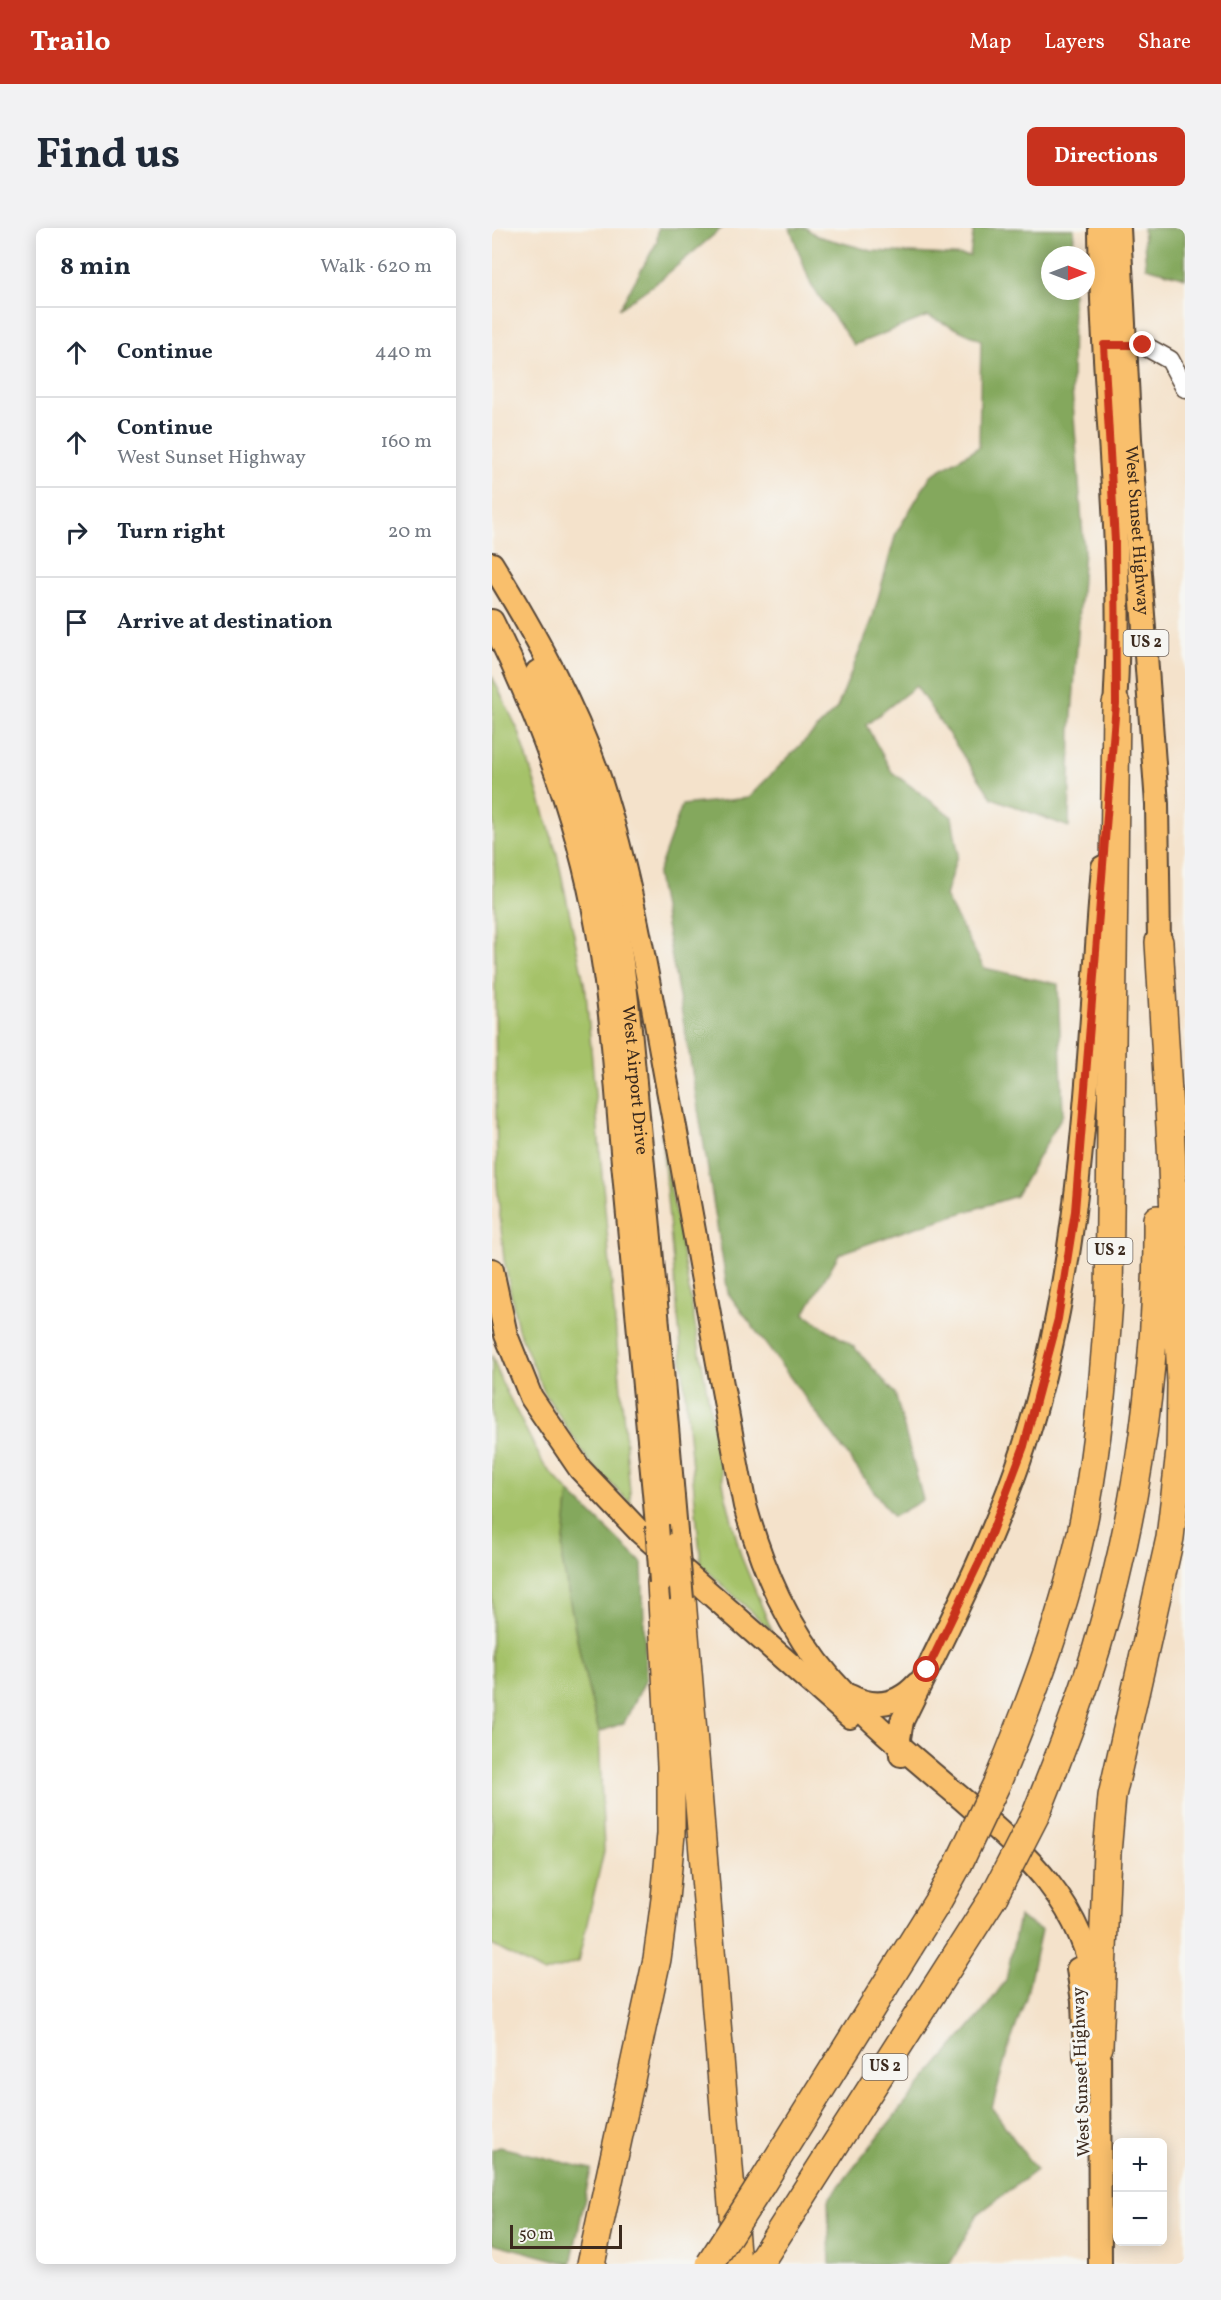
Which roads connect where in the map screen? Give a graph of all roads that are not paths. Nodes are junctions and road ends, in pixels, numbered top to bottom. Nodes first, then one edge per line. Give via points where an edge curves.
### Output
1 (1100, 228) edge
2 (1119, 228) edge
3 (1114, 345) junction
4 (1185, 388) edge
5 (492, 564) edge
6 (492, 582) edge
7 (492, 621) edge
8 (1116, 704) junction
9 (1159, 942) junction
10 (492, 1270) edge
11 (661, 1582) joint
12 (682, 1599) joint
13 (927, 1670) junction
14 (844, 1692) junction
15 (899, 1744) junction
16 (907, 1767) junction
17 (1100, 2047) junction
18 (591, 2264) edge
19 (710, 2264) edge
20 (737, 2264) edge
21 (759, 2264) edge
22 (1085, 2264) edge
23 (1100, 2264) edge

1 - 3 main road, West Sunset Highway / US 2
2 - 3 main road, West Sunset Highway / US 2
3 - 4 street via 1143,345 1170,360
3 - 8 main road, West Sunset Highway / US 2
3 - 9 main road, West Sunset Highway / US 2 via 1156,804
5 - 14 main road, West Sunset Highway via 566,698 599,778 620,851 658,1032 726,1412 757,1549 792,1625
6 - 12 main road, West Airport Drive, bridge via 539,678 577,773 600,852 617,933 651,1248
7 - 11 main road, West Airport Drive, bridge via 536,716 559,779 597,925 611,1032
8 - 13 main road, West Sunset Highway via 1075,1211 1058,1319 1031,1423 1008,1491 981,1559
8 - 19 highway, US 2, bridge via 1109,1300 1086,1504 1069,1577 1022,1723 958,1865
9 - 17 highway via 1181,1383 1180,1451 1169,1547 1112,1796
9 - 21 highway, US 2, bridge via 1155,1300 1143,1431 1124,1542 1096,1647 1036,1814 994,1896
10 - 16 main road, West Sunset Highway via 506,1335 531,1397 580,1470 640,1532
11 - 18 highway via 671,1834 657,1959
12 - 20 highway
13 - 14 main road via 913,1689 893,1701 867,1703
13 - 15 main road via 901,1725
14 - 15 main road, West Sunset Highway
15 - 16 main road
15 - 17 main road, West Sunset Highway via 1008,1839 1056,1891 1089,1961
16 - 22 main road, West Sunset Highway via 1022,1868 1042,1891 1067,1936 1078,1968 1083,2011
17 - 23 main road, West Sunset Highway

